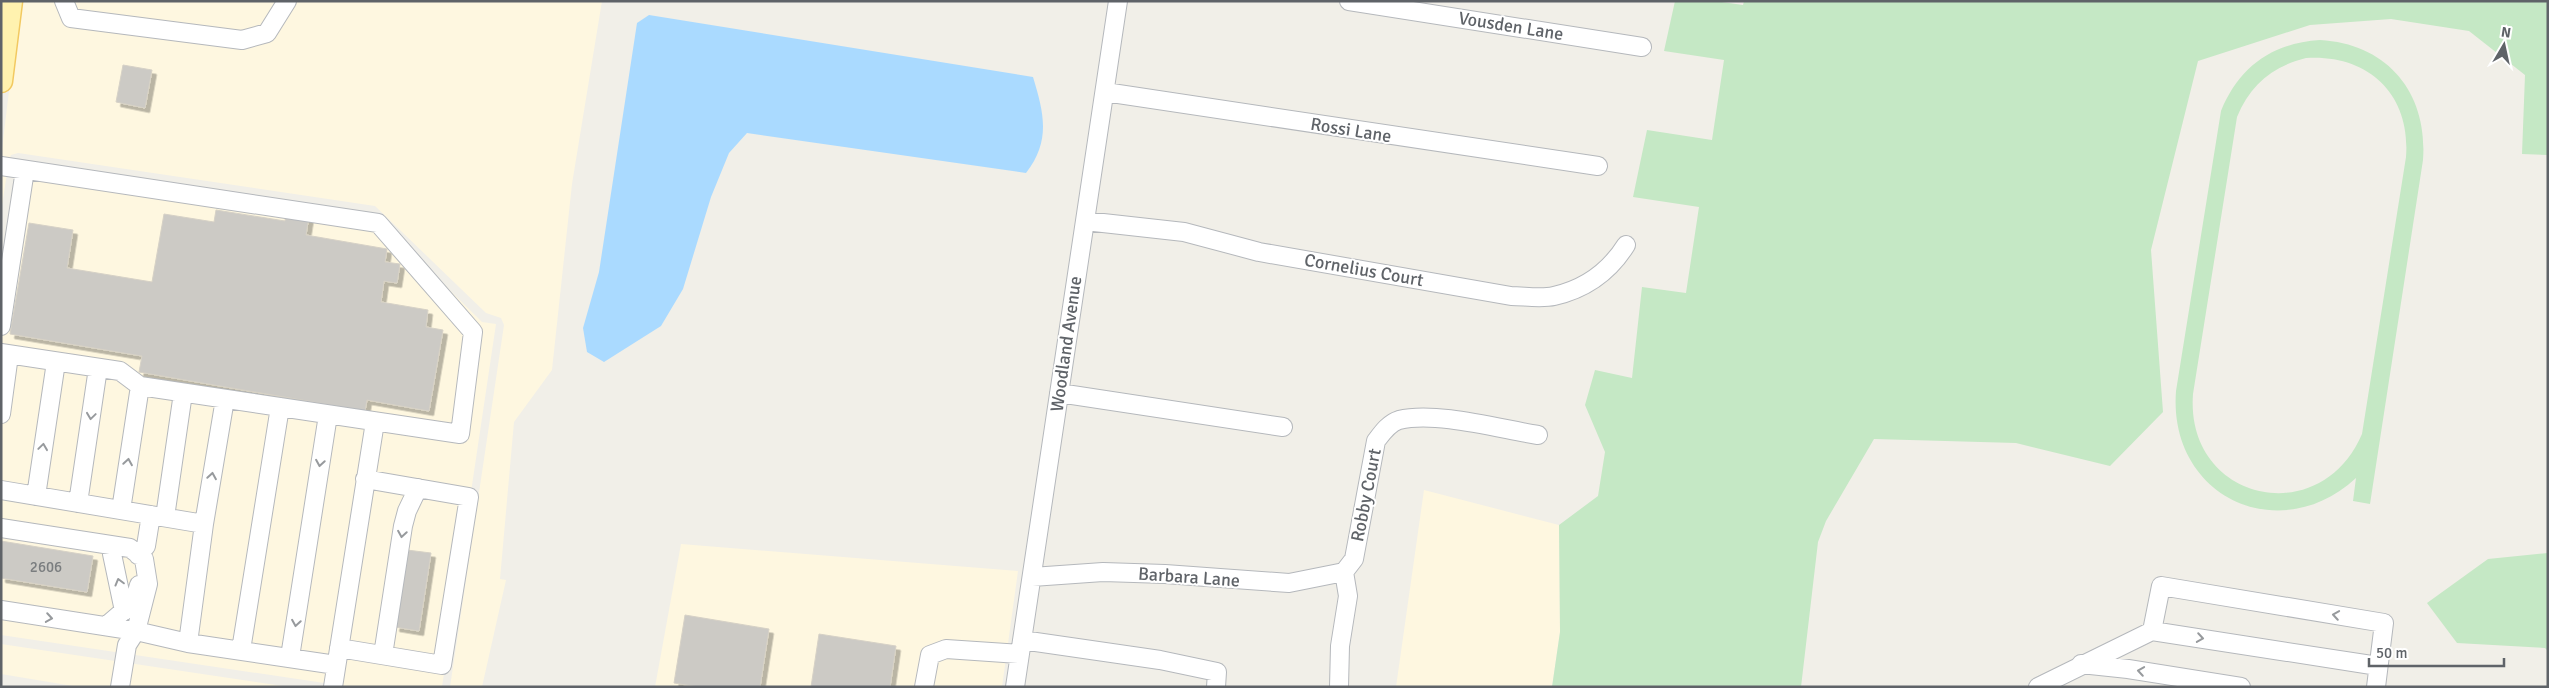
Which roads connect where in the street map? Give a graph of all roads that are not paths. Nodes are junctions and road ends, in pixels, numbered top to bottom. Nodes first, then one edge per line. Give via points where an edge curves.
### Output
1 (11, 1) edge
2 (64, 1) edge
3 (287, 1) edge
4 (1118, 1) edge
5 (1349, 1) edge
6 (1642, 47) dead end
7 (1, 80) edge
8 (1105, 92) junction
9 (1, 166) edge
10 (1598, 166) dead end
11 (25, 170) junction
12 (1085, 221) junction
13 (1626, 245) dead end
14 (1, 326) edge
15 (5, 354) edge
16 (56, 362) junction
17 (98, 368) junction
18 (140, 386) junction
19 (183, 393) junction
20 (1059, 393) junction
21 (225, 399) junction
22 (280, 407) junction
23 (1, 414) edge
24 (328, 415) junction
25 (375, 422) junction
26 (1282, 427) dead end
27 (1538, 436) dead end
28 (365, 479) junction
29 (418, 488) junction
30 (1, 490) edge
31 (36, 496) junction
32 (78, 503) junction
33 (121, 510) junction
34 (158, 516) junction
35 (204, 524) junction
36 (1, 528) edge
37 (1, 536) edge
38 (138, 555) junction
39 (1344, 572) junction
40 (1032, 578) junction
41 (1, 610) edge
42 (106, 626) junction
43 (136, 631) junction
44 (2152, 631) junction
45 (188, 643) junction
46 (1021, 647) junction
47 (338, 648) junction
48 (241, 650) junction
49 (383, 655) junction
50 (290, 657) junction
51 (2082, 664) junction
52 (336, 665) junction
53 (2378, 666) junction
54 (120, 687) edge
55 (333, 687) edge
56 (924, 687) edge
57 (1014, 687) edge
58 (1216, 687) edge
59 (1339, 687) edge
60 (2038, 687) edge
61 (2241, 687) edge
62 (2376, 687) edge

1 - 7 main road
2 - 3 street via 71,18 242,40 267,33
4 - 8 street, Woodland Avenue
5 - 6 street, Vousden Lane
8 - 10 street, Rossi Lane
8 - 12 street, Woodland Avenue
9 - 11 street
11 - 14 street
11 - 25 street via 378,223 473,332 460,434
12 - 13 street, Cornelius Court via 1184,232 1259,252 1511,296 1553,297 1589,284 1616,261
12 - 20 street, Woodland Avenue
15 - 16 street
15 - 23 street
16 - 17 street
31 -> 16 street
17 - 18 street via 120,371
17 -> 32 street
18 - 19 street
33 -> 18 street
19 - 21 street
19 - 34 street
20 - 26 street
20 - 40 street, Woodland Avenue
21 - 22 street
35 -> 21 street
22 - 24 street
22 - 48 street
24 - 25 street
24 -> 50 street
25 - 28 street
27 - 39 street, Robby Court via 1422,418 1398,420 1388,426 1376,441 1354,559
28 - 29 street
28 - 47 street
29 -> 49 street via 403,526
29 - 49 street via 469,497 442,666
30 - 31 street
31 - 32 street
32 - 33 street
33 - 34 street
34 - 35 street
34 - 38 street via 146,546
35 - 45 street
36 - 38 street via 130,548
42 -> 37 street via 136,598 140,577 133,561 125,556
38 - 43 street via 144,559 148,584
39 - 40 street, Barbara Lane via 1290,583 1103,572
39 - 59 street via 1348,596 1340,646
40 - 46 street, Woodland Avenue
41 -> 42 street
42 - 43 street
43 - 45 street
43 - 54 street via 127,644
44 - 51 street
44 -> 53 street
53 -> 44 street via 2384,623 2161,586
45 - 48 street
46 - 56 street via 946,649 930,655
46 - 57 street, Woodland Avenue
46 - 58 street via 1160,660 1217,672
47 - 49 street
47 - 52 street
48 - 50 street
50 - 52 street
51 - 60 street
61 -> 51 street
52 - 55 street
53 - 62 street

